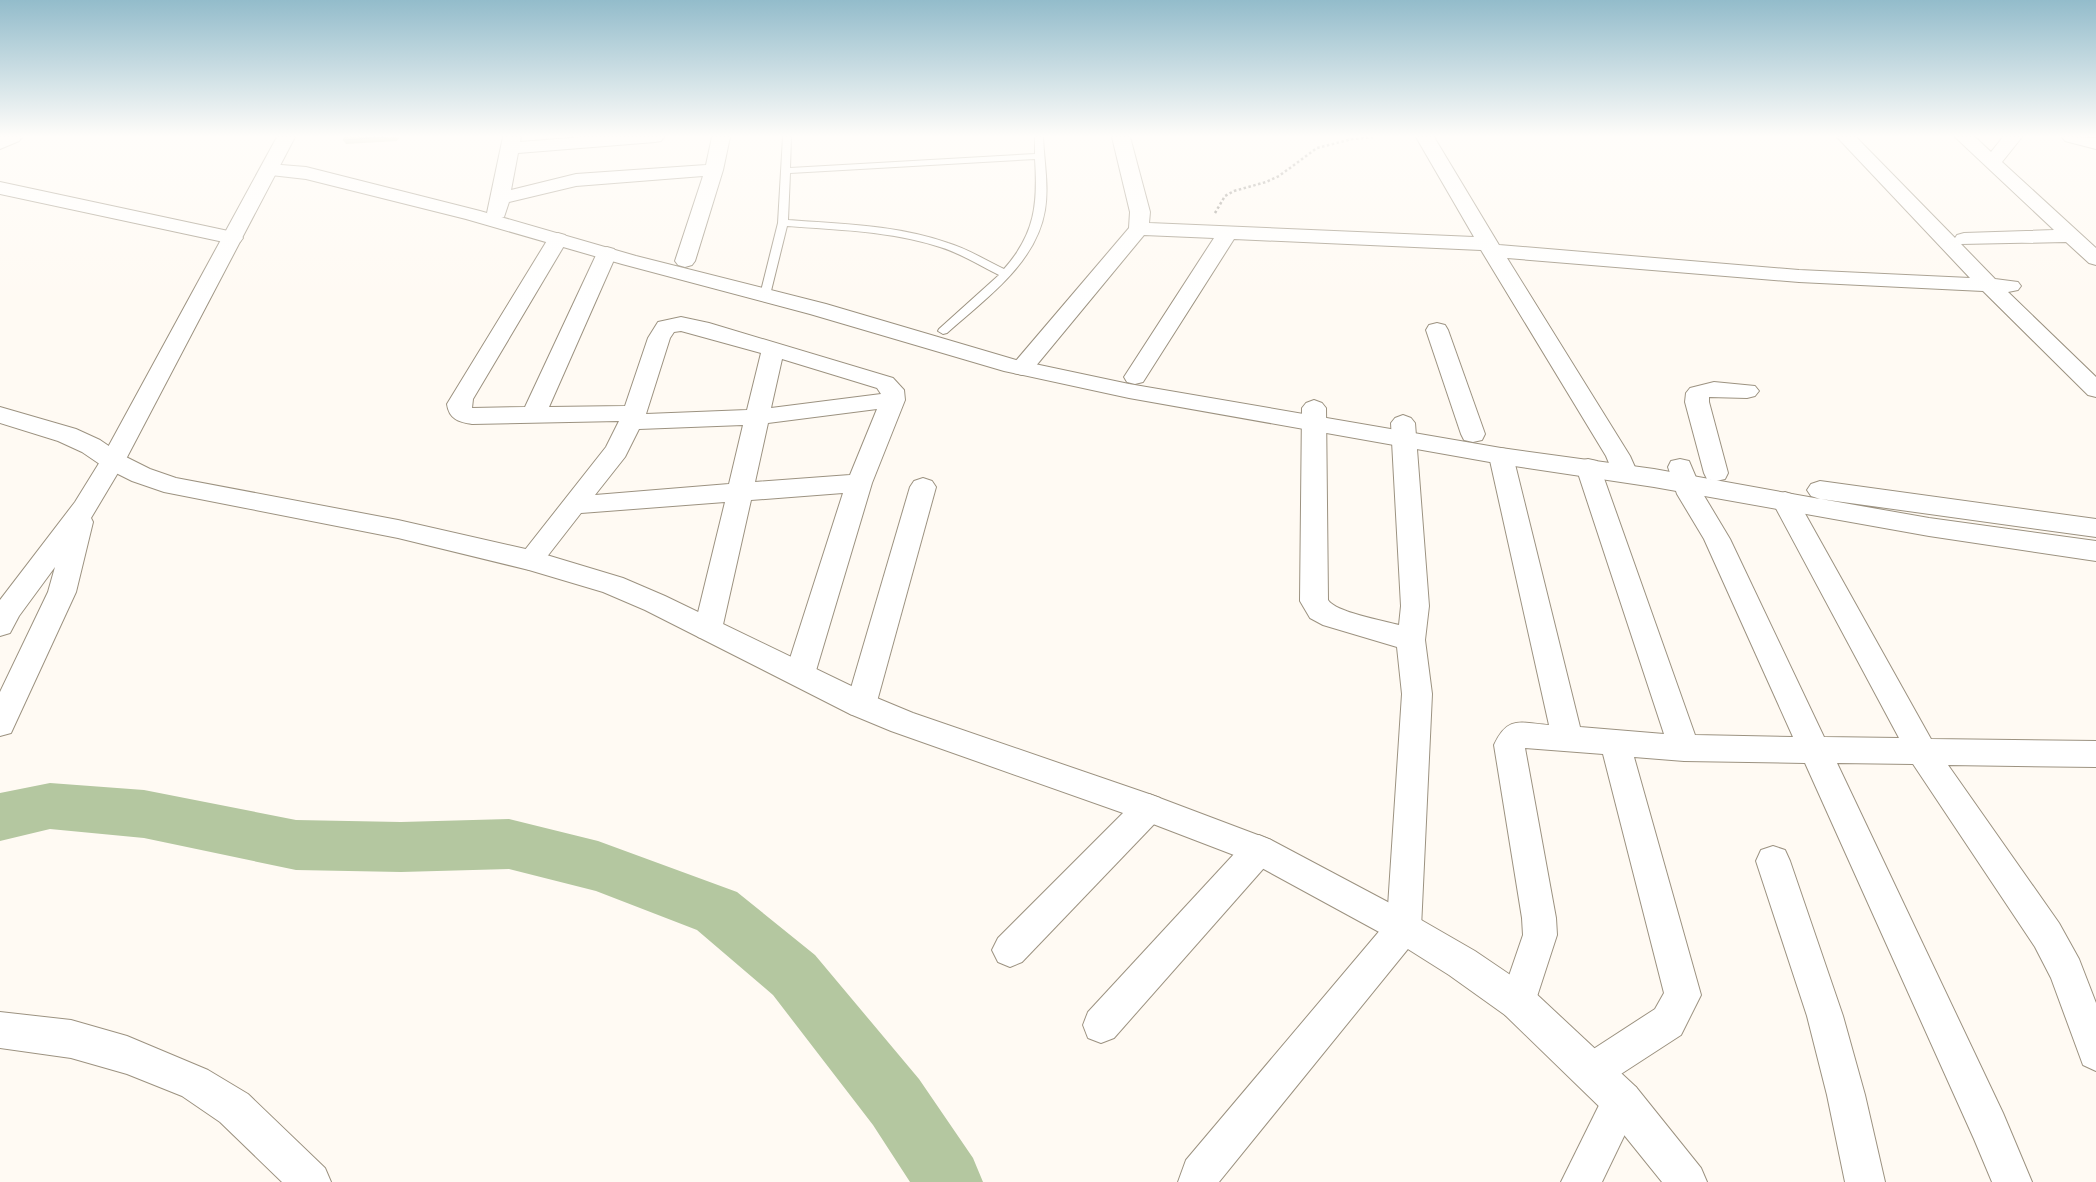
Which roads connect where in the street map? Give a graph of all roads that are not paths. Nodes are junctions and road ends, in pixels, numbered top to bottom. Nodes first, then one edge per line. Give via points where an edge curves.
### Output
1 (19, 192) edge
2 (257, 192) edge
3 (408, 192) edge
4 (502, 192) edge
5 (543, 192) edge
6 (707, 192) edge
7 (784, 192) edge
8 (1040, 192) edge
9 (1135, 192) edge
10 (1458, 192) edge
11 (1899, 192) edge
12 (1917, 192) edge
13 (2024, 192) edge
14 (498, 209) junction
15 (783, 223) junction
16 (1139, 229) junction
17 (2096, 230) edge
18 (1217, 232) junction
19 (2070, 236) junction
20 (233, 238) junction
21 (558, 239) junction
22 (1964, 239) junction
23 (1490, 247) junction
24 (607, 253) junction
25 (2091, 255) edge
26 (685, 260) junction
27 (1005, 274) junction
28 (1989, 285) junction
29 (2011, 286) junction
30 (767, 290) junction
31 (1436, 330) dead end
32 (943, 331) junction
33 (773, 349) junction
34 (1027, 362) junction
35 (2096, 367) edge
36 (1135, 377) junction
37 (1747, 390) dead end
38 (2096, 390) edge
39 (1187, 394) junction
40 (893, 400) junction
41 (534, 414) junction
42 (0, 415) edge
43 (1313, 416) junction
44 (633, 417) junction
45 (758, 418) junction
46 (1403, 430) junction
47 (1473, 434) junction
48 (1501, 456) junction
49 (113, 461) junction
50 (1622, 465) junction
51 (1588, 467) junction
52 (1716, 473) junction
53 (1683, 476) junction
54 (859, 483) junction
55 (923, 488) dead end
56 (740, 492) junction
57 (1785, 501) junction
58 (575, 504) junction
59 (84, 508) junction
60 (2096, 528) edge
61 (2096, 551) edge
62 (530, 560) junction
63 (0, 625) edge
64 (708, 629) junction
65 (1411, 640) junction
66 (800, 674) junction
67 (861, 705) junction
68 (0, 724) edge
69 (1568, 740) junction
70 (1615, 743) junction
71 (1684, 748) junction
72 (1814, 750) junction
73 (1922, 752) junction
74 (2096, 754) edge
75 (1149, 808) junction
76 (1259, 850) junction
77 (1774, 861) dead end
78 (1404, 928) junction
79 (1010, 950) dead end
80 (1518, 1002) junction
81 (1101, 1025) dead end
82 (0, 1030) edge
83 (2096, 1052) edge
84 (1591, 1072) junction
85 (1622, 1101) junction
86 (310, 1182) edge
87 (1198, 1182) edge
88 (1581, 1182) edge
89 (1687, 1182) edge
90 (1865, 1182) edge
91 (2012, 1182) edge

1 - 20 street
2 - 20 street
3 - 14 street
4 - 14 street
5 - 14 street
6 - 26 street
7 - 15 lane
8 - 27 lane via 1035,228 1027,246
9 - 16 street via 1140,212
10 - 23 street
11 - 28 street
12 - 22 street
13 - 19 street
14 - 21 street
14 - 26 street
15 - 27 lane via 849,228 936,242
15 - 30 lane
16 - 18 street
16 - 34 street
17 - 25 street
18 - 23 street
18 - 36 street
19 - 22 street
19 - 25 street
20 - 49 street
21 - 24 street
21 - 41 street via 459,404 460,411 472,416
22 - 29 street
23 - 28 street via 1799,276
23 - 50 street
24 - 30 street
24 - 41 street
26 - 30 street
27 - 32 lane
28 - 29 street
28 - 38 street
29 - 35 street
30 - 32 street
30 - 34 street via 818,308
31 - 47 street
32 - 34 street
33 - 40 street via 886,383 894,393
33 - 44 street via 701,328 670,325 659,338
33 - 45 street
34 - 36 street
34 - 39 street
36 - 39 street
37 - 52 street via 1714,389 1698,394 1697,402
39 - 43 street
40 - 45 street
40 - 54 street
41 - 44 street
42 - 49 street via 67,435
43 - 46 street
43 - 65 street via 1314,600 1320,611 1334,617
44 - 45 street
44 - 58 street via 616,451
45 - 56 street
46 - 47 street
46 - 48 street
46 - 65 street via 1415,606
47 - 50 street via 1578,449
48 - 51 street
48 - 69 street
49 - 59 street
49 - 62 street via 173,486 398,529
50 - 51 street
50 - 53 street
51 - 71 street
52 - 53 street
52 - 60 street
53 - 57 street
53 - 72 street via 1717,539
54 - 56 street
54 - 66 street
55 - 67 street
56 - 58 street
56 - 64 street
57 - 61 street via 1929,527
57 - 73 street
58 - 62 street
59 - 63 street
59 - 68 street via 62,592
62 - 64 street via 613,585
64 - 66 street
65 - 78 street via 1417,694
66 - 67 street
67 - 75 street
69 - 70 street
69 - 80 street via 1512,740 1540,935
70 - 71 street
70 - 84 street via 1683,995 1668,1022
71 - 72 street
72 - 73 street
72 - 91 street
73 - 74 street
73 - 83 street via 2047,935 2069,978
75 - 76 street
75 - 79 street
76 - 78 street
76 - 81 street
77 - 90 street via 1825,1016
78 - 80 street
78 - 87 street via 1200,1174
80 - 84 street
82 - 86 street via 72,1039 127,1056 194,1083 234,1108
84 - 85 street
85 - 88 street
85 - 89 street

